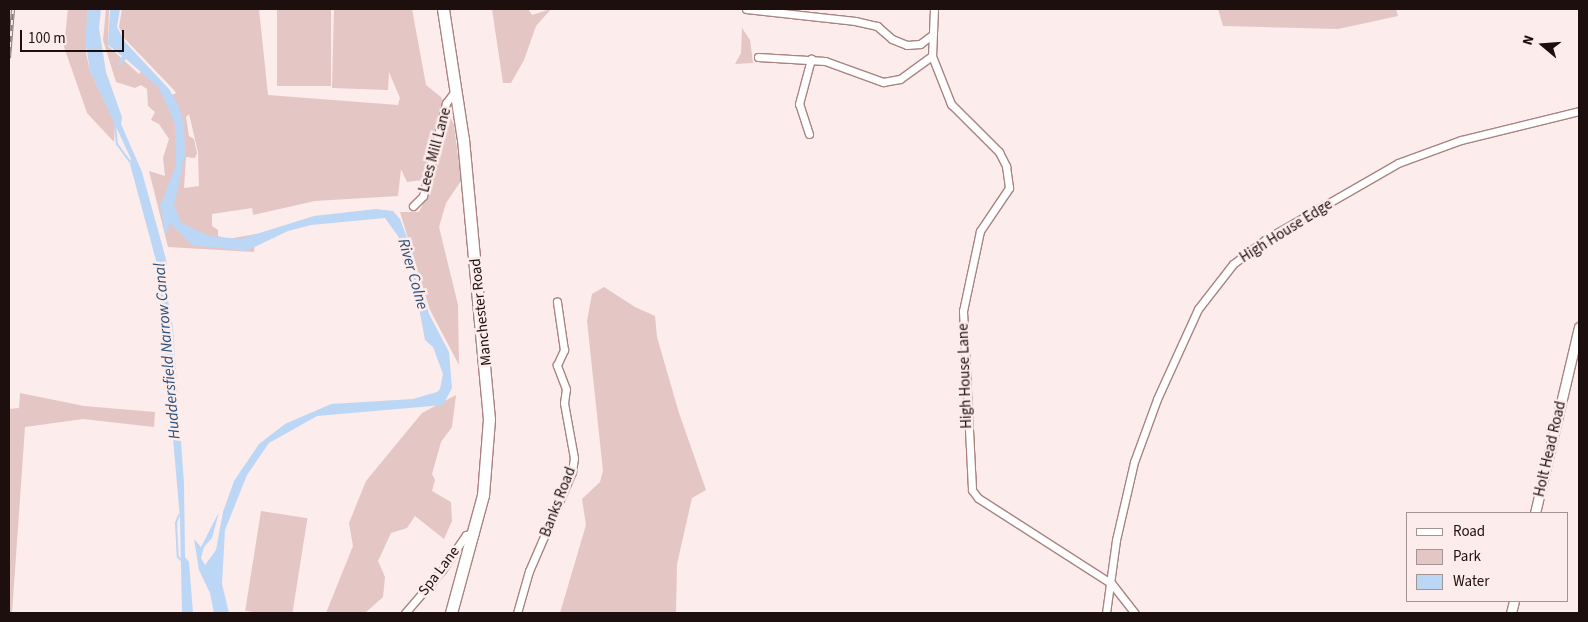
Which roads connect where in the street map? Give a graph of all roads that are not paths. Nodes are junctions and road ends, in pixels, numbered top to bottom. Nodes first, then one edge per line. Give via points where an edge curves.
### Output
1 (443, 9) edge
2 (746, 9) edge
3 (934, 9) edge
4 (932, 35) junction
5 (932, 56) junction
6 (758, 57) dead end
7 (811, 59) junction
8 (456, 90) junction
9 (1579, 111) edge
10 (809, 134) dead end
11 (413, 206) dead end
12 (557, 302) dead end
13 (1579, 327) edge
14 (1535, 512) edge
15 (475, 533) junction
16 (1112, 584) junction
17 (405, 613) edge
18 (451, 613) edge
19 (517, 613) edge
20 (1106, 613) edge
21 (1135, 613) edge

1 - 8 main road, Manchester Road
2 - 4 street via 855,21 876,26 892,39 907,44 920,44
3 - 4 street, High House Lane
4 - 5 street, High House Lane
5 - 7 street via 900,79 883,82
5 - 16 street, High House Lane via 951,104 999,152 1006,166 1009,188 980,231 963,311 972,490 978,498
6 - 7 street
7 - 10 street via 799,104
8 - 11 street, Lees Mill Lane via 446,103 423,196 420,203
8 - 15 main road, Manchester Road via 489,419 483,494
9 - 16 street, High House Edge via 1461,140 1398,163 1266,239 1233,264 1198,309 1157,398 1132,471 1116,540
12 - 19 street, Banks Road via 564,350 557,365 566,389 564,402 574,458 572,472 529,571
13 - 14 street, Holt Head Road
15 - 17 street, Spa Lane via 466,535 442,570
15 - 18 main road, Manchester Road
16 - 20 street, High House Edge
16 - 21 street

